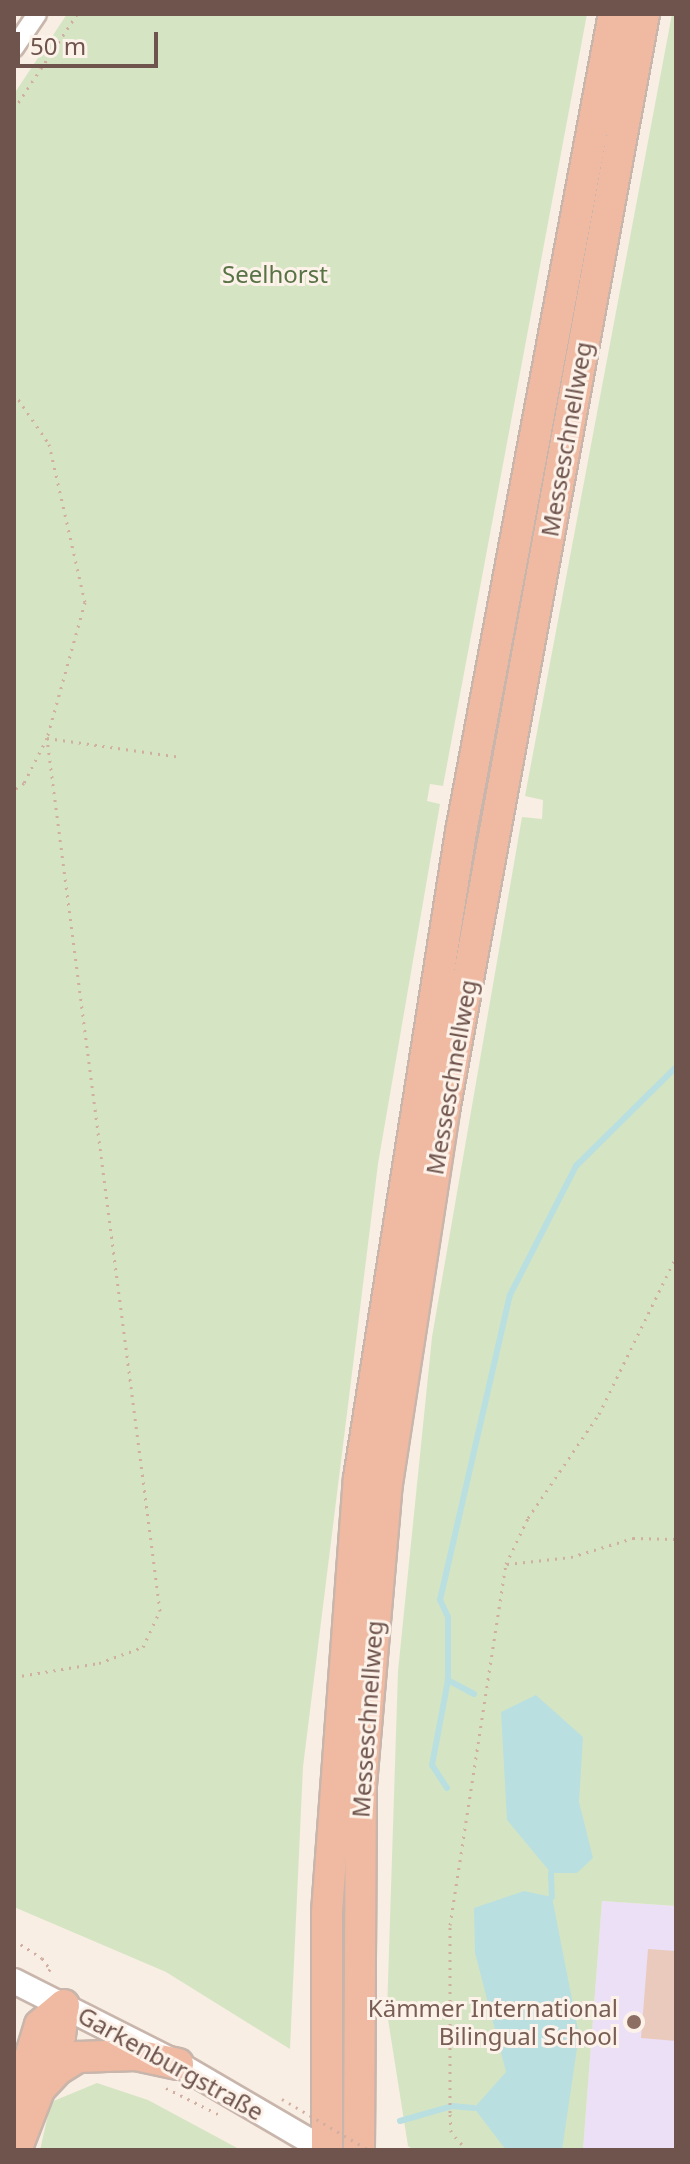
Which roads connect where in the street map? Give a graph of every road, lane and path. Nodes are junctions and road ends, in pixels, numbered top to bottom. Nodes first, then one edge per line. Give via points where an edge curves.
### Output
1 (37, 14) edge
2 (77, 14) edge
3 (614, 14) edge
4 (644, 14) edge
5 (14, 48) edge
6 (14, 109) edge
7 (14, 393) edge
8 (47, 738) junction
9 (181, 757) dead end
10 (14, 790) edge
11 (676, 1257) edge
12 (676, 1539) edge
13 (506, 1564) junction
14 (14, 1677) edge
15 (14, 1940) edge
16 (48, 1972) dead end
17 (14, 1981) edge
18 (64, 2005) junction
19 (14, 2026) edge
20 (26, 2059) junction
21 (170, 2075) junction
22 (282, 2099) dead end
23 (24, 2104) edge
24 (228, 2120) dead end
25 (16, 2150) edge
26 (326, 2150) edge
27 (359, 2150) edge
28 (369, 2150) edge
29 (467, 2150) edge

1 - 5 street
2 - 6 path
3 - 26 highway, Messeschnellweg via 461,832 359,1478 327,1912
4 - 27 highway, Messeschnellweg via 444,1111 387,1484 361,1785
7 - 8 path via 49,444 85,602
8 - 9 path
8 - 10 path via 24,783
8 - 14 path via 160,1611 143,1647 99,1663
11 - 13 path via 599,1414 528,1518
12 - 13 path via 633,1538 571,1557
13 - 29 path via 450,1925 451,2132
15 - 16 path via 42,1958
17 - 18 main road, Garkenburgstraße
18 - 20 highway via 40,2025
18 - 21 main road, Garkenburgstraße
18 - 23 highway via 60,2036
19 - 20 highway
20 - 23 highway
21 - 23 highway via 136,2055 78,2057
21 - 24 path
21 - 26 main road, Garkenburgstraße
22 - 28 path, bridge
23 - 25 highway

